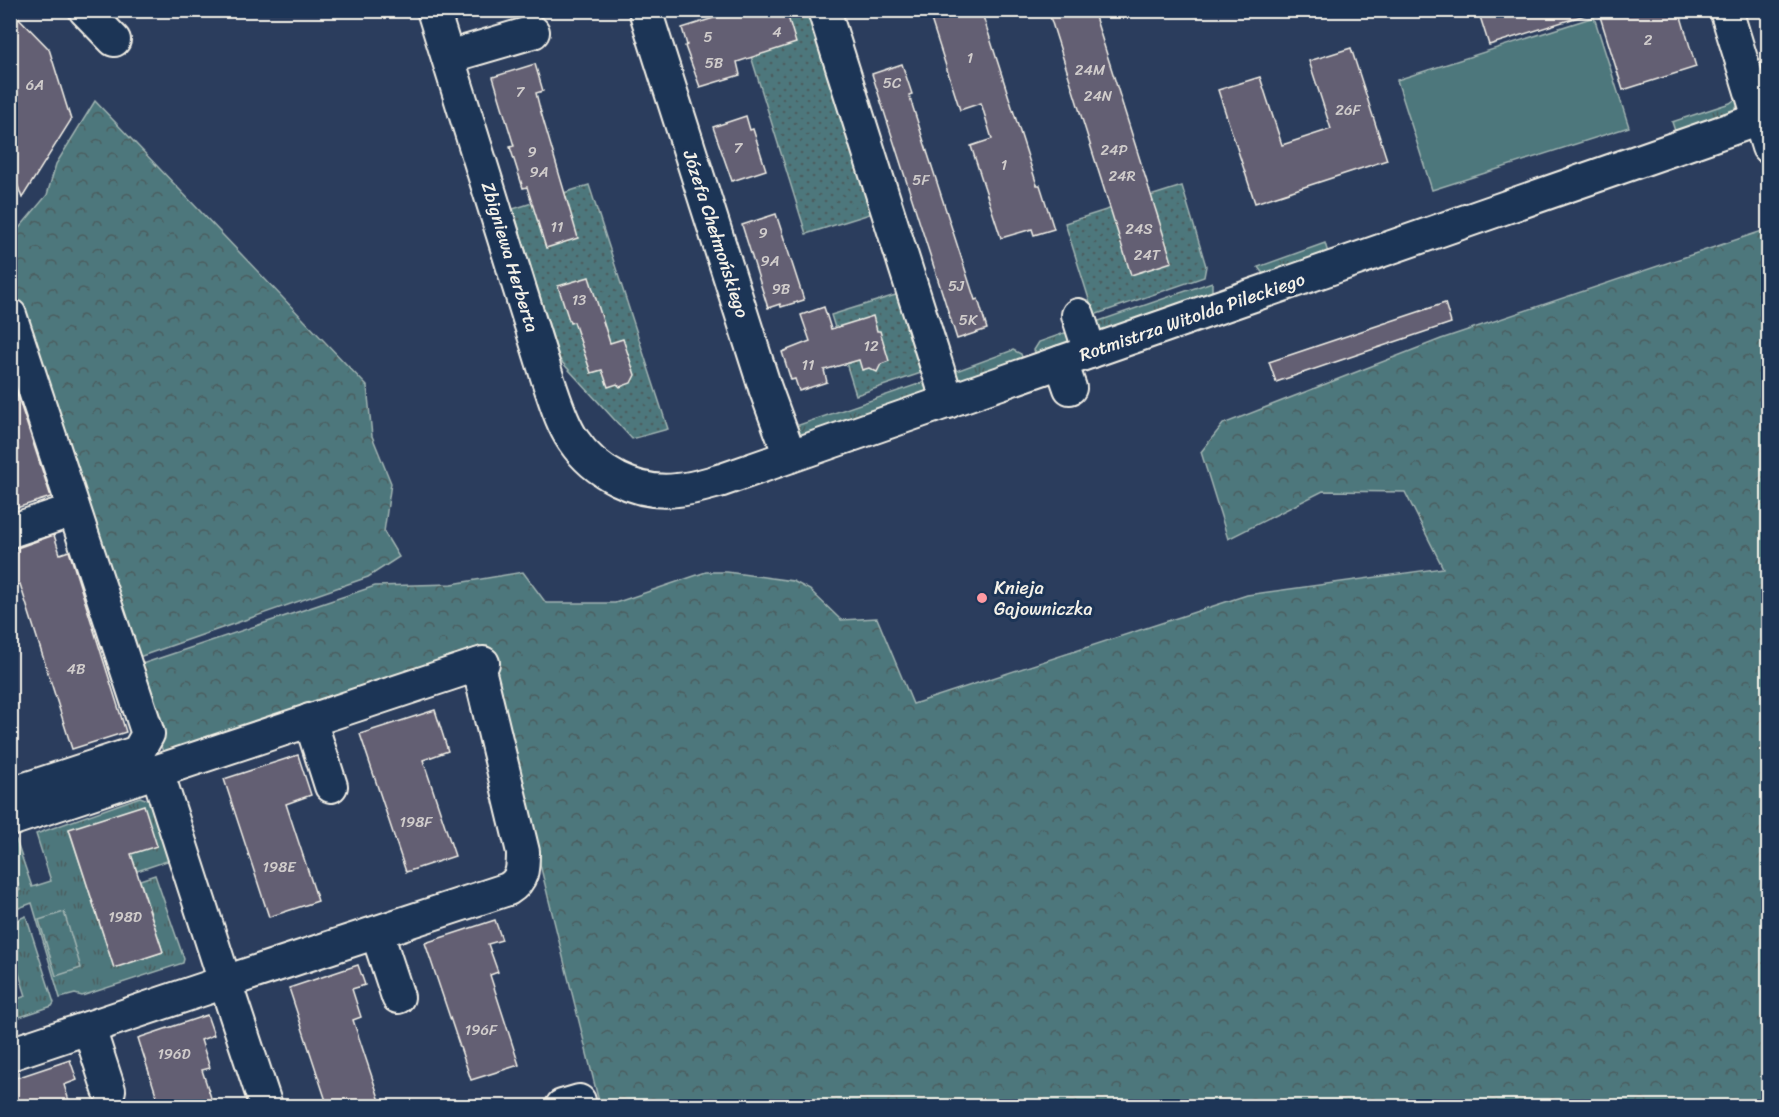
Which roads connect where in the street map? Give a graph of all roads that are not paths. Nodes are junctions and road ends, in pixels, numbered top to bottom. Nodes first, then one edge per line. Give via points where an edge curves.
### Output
1 (85, 10) edge
2 (433, 10) edge
3 (645, 10) edge
4 (824, 10) edge
5 (1726, 10) edge
6 (532, 32) dead end
7 (114, 40) dead end
8 (448, 57) junction
9 (1766, 125) edge
10 (10, 315) edge
11 (1078, 315) dead end
12 (1090, 352) junction
13 (948, 402) junction
14 (790, 456) junction
15 (621, 481) joint
16 (74, 510) junction
17 (10, 531) edge
18 (310, 720) junction
19 (157, 771) junction
20 (331, 786) dead end
21 (10, 794) edge
22 (10, 820) edge
23 (377, 933) junction
24 (225, 982) junction
25 (398, 997) dead end
26 (89, 1028) junction
27 (10, 1054) edge
28 (109, 1090) dead end
29 (266, 1107) edge

1 - 7 street
2 - 8 street, Zbigniewa Herberta
3 - 14 street, Józefa Chełmońskiego
4 - 13 street
5 - 9 street
6 - 8 street
8 - 15 street, Zbigniewa Herberta via 565,425 588,458
9 - 12 street, Rotmistrza Witolda Pileckiego
10 - 16 street
11 - 12 street
12 - 13 street, Rotmistrza Witolda Pileckiego via 1065,375
13 - 14 street, Rotmistrza Witolda Pileckiego
14 - 15 street, Rotmistrza Witolda Pileckiego via 676,491
16 - 17 street
16 - 21 street via 148,734 138,752
18 - 19 street
18 - 20 street
18 - 23 street via 480,664 522,852 522,873 508,890
19 - 22 street
19 - 24 street
23 - 24 street
23 - 25 street
24 - 26 street
24 - 29 street
26 - 27 street
26 - 28 street

